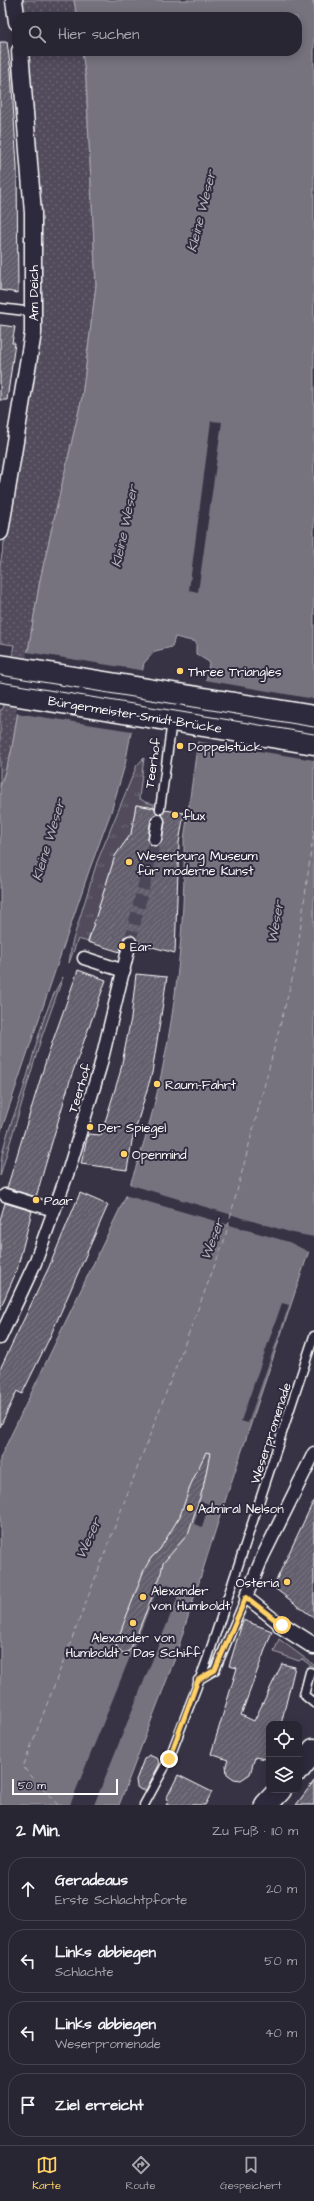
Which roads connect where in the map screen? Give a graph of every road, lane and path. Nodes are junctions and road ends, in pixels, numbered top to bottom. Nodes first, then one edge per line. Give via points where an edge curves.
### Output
1 (14, 0) edge
2 (16, 12) edge
3 (20, 56) edge
4 (0, 308) edge
5 (33, 312) junction
6 (0, 532) edge
7 (3, 679) edge
8 (140, 702) junction
9 (201, 712) junction
10 (314, 717) edge
11 (172, 720) junction
12 (314, 731) edge
13 (314, 743) edge
14 (159, 815) joint
15 (155, 838) tunnel mouth
16 (130, 942) tunnel mouth
17 (84, 958) dead end
18 (124, 972) junction
19 (5, 1196) dead end
20 (54, 1210) junction
21 (314, 1336) edge
22 (0, 1338) edge
23 (314, 1452) edge
24 (246, 1597) junction
25 (282, 1625) joint
26 (314, 1646) edge
27 (310, 1672) dead end
28 (198, 1680) junction
29 (314, 1703) edge
30 (314, 1750) edge
31 (302, 1765) edge
32 (144, 1805) edge

1 - 2 street
3 - 5 street, Am Deich via 33,213
4 - 5 lane
5 - 6 street, Am Deich via 33,334
7 - 8 main road, Bürgermeister-Smidt-Brücke
8 - 9 main road, Bürgermeister-Smidt-Brücke
8 - 11 main road, Bürgermeister-Smidt-Brücke
9 - 10 main road, Bürgermeister-Smidt-Brücke
9 - 11 main road, Bürgermeister-Smidt-Brücke
9 - 12 lane
9 - 13 main road, Bürgermeister-Smidt-Brücke
11 - 14 lane, Teerhof
14 - 15 street, Teerhof
16 - 18 street, Teerhof
17 - 18 street
18 - 20 street, Teerhof via 100,1067
19 - 20 street
20 - 22 street, Teerhof via 35,1263
21 - 28 lane, Weserpromenade via 222,1616
23 - 24 street via 266,1549
24 - 25 street
24 - 28 lane via 215,1670
25 - 26 street
27 - 29 lane via 304,1695
28 - 32 lane, Weserpromenade via 169,1759
30 - 31 main road

